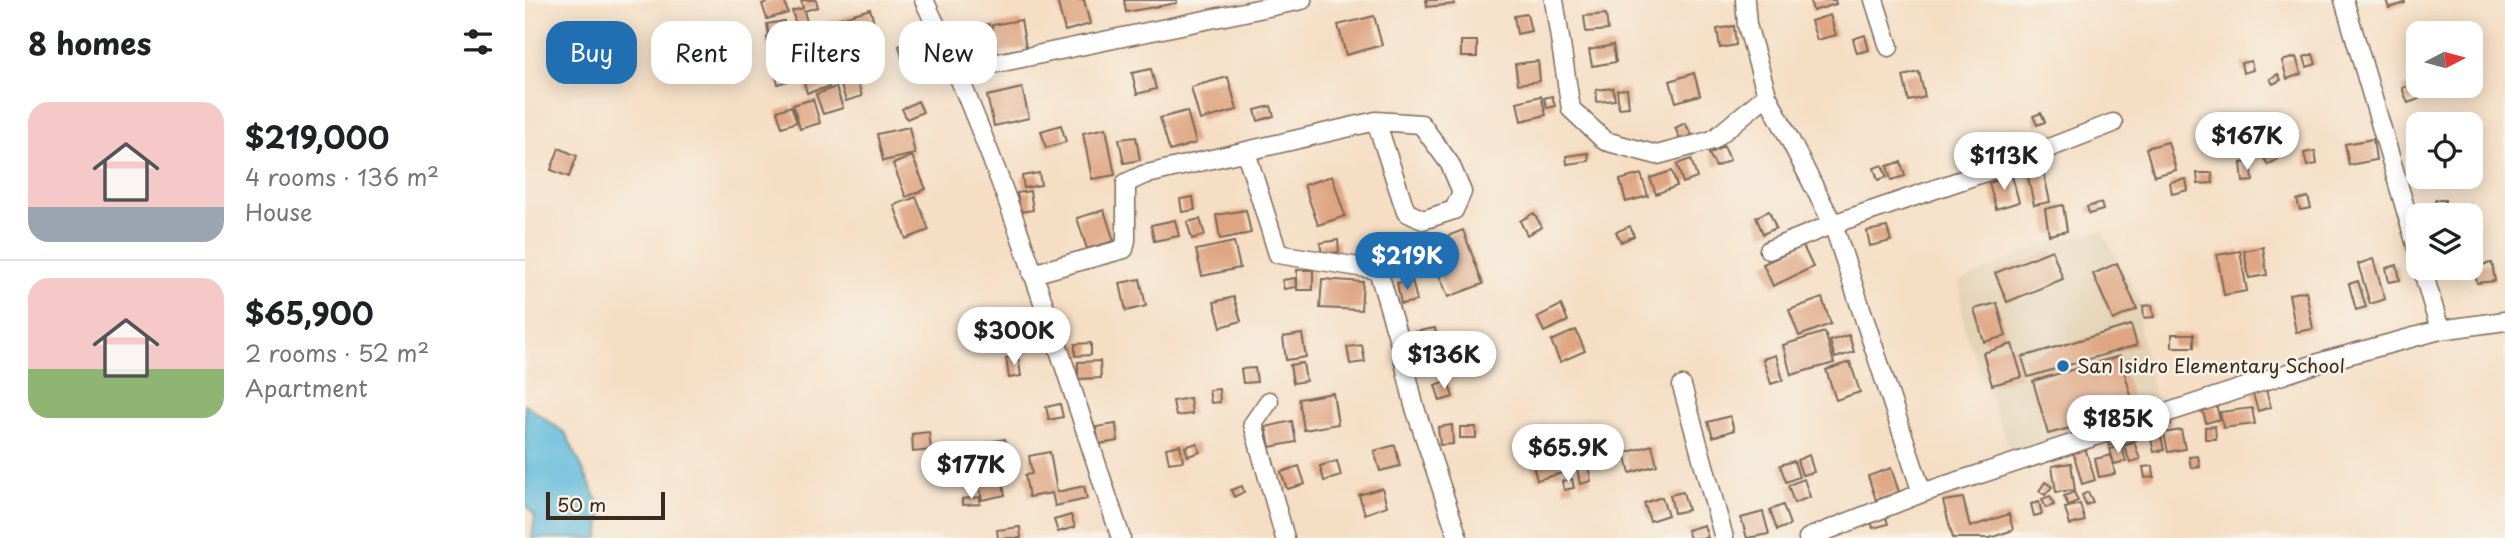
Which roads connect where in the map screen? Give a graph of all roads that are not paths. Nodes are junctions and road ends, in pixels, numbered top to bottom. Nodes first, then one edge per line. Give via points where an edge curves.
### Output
1 (925, 0) edge
2 (1303, 0) edge
3 (1554, 0) edge
4 (1745, 0) edge
5 (1874, 0) edge
6 (2344, 0) edge
7 (935, 21) edge
8 (1889, 47) dead end
9 (997, 63) edge
10 (964, 84) edge
11 (1767, 95) junction
12 (1376, 121) junction
13 (2113, 123) dead end
14 (1246, 152) junction
15 (2406, 211) edge
16 (1833, 224) junction
17 (1769, 250) dead end
18 (1033, 274) junction
19 (2425, 280) edge
20 (2505, 321) edge
21 (2440, 330) junction
22 (1682, 386) dead end
23 (1269, 401) dead end
24 (1922, 493) junction
25 (1121, 538) edge
26 (1286, 538) edge
27 (1458, 538) edge
28 (1724, 538) edge
29 (1808, 538) edge

1 - 7 street
2 - 9 street
3 - 11 street via 1571,109 1605,141 1657,155 1713,140
4 - 11 street via 1747,25
5 - 8 street
6 - 15 street
10 - 18 street
11 - 16 street
12 - 12 street via 1406,212 1423,220 1454,210 1462,192 1450,164 1421,124
12 - 14 street
13 - 16 street
14 - 18 street via 1126,183 1124,248
14 - 27 street via 1278,254 1378,270
16 - 17 street
16 - 24 street
18 - 25 street
19 - 21 street
20 - 21 street
21 - 24 street via 2325,361
22 - 28 street
23 - 26 street via 1253,424
24 - 29 street

